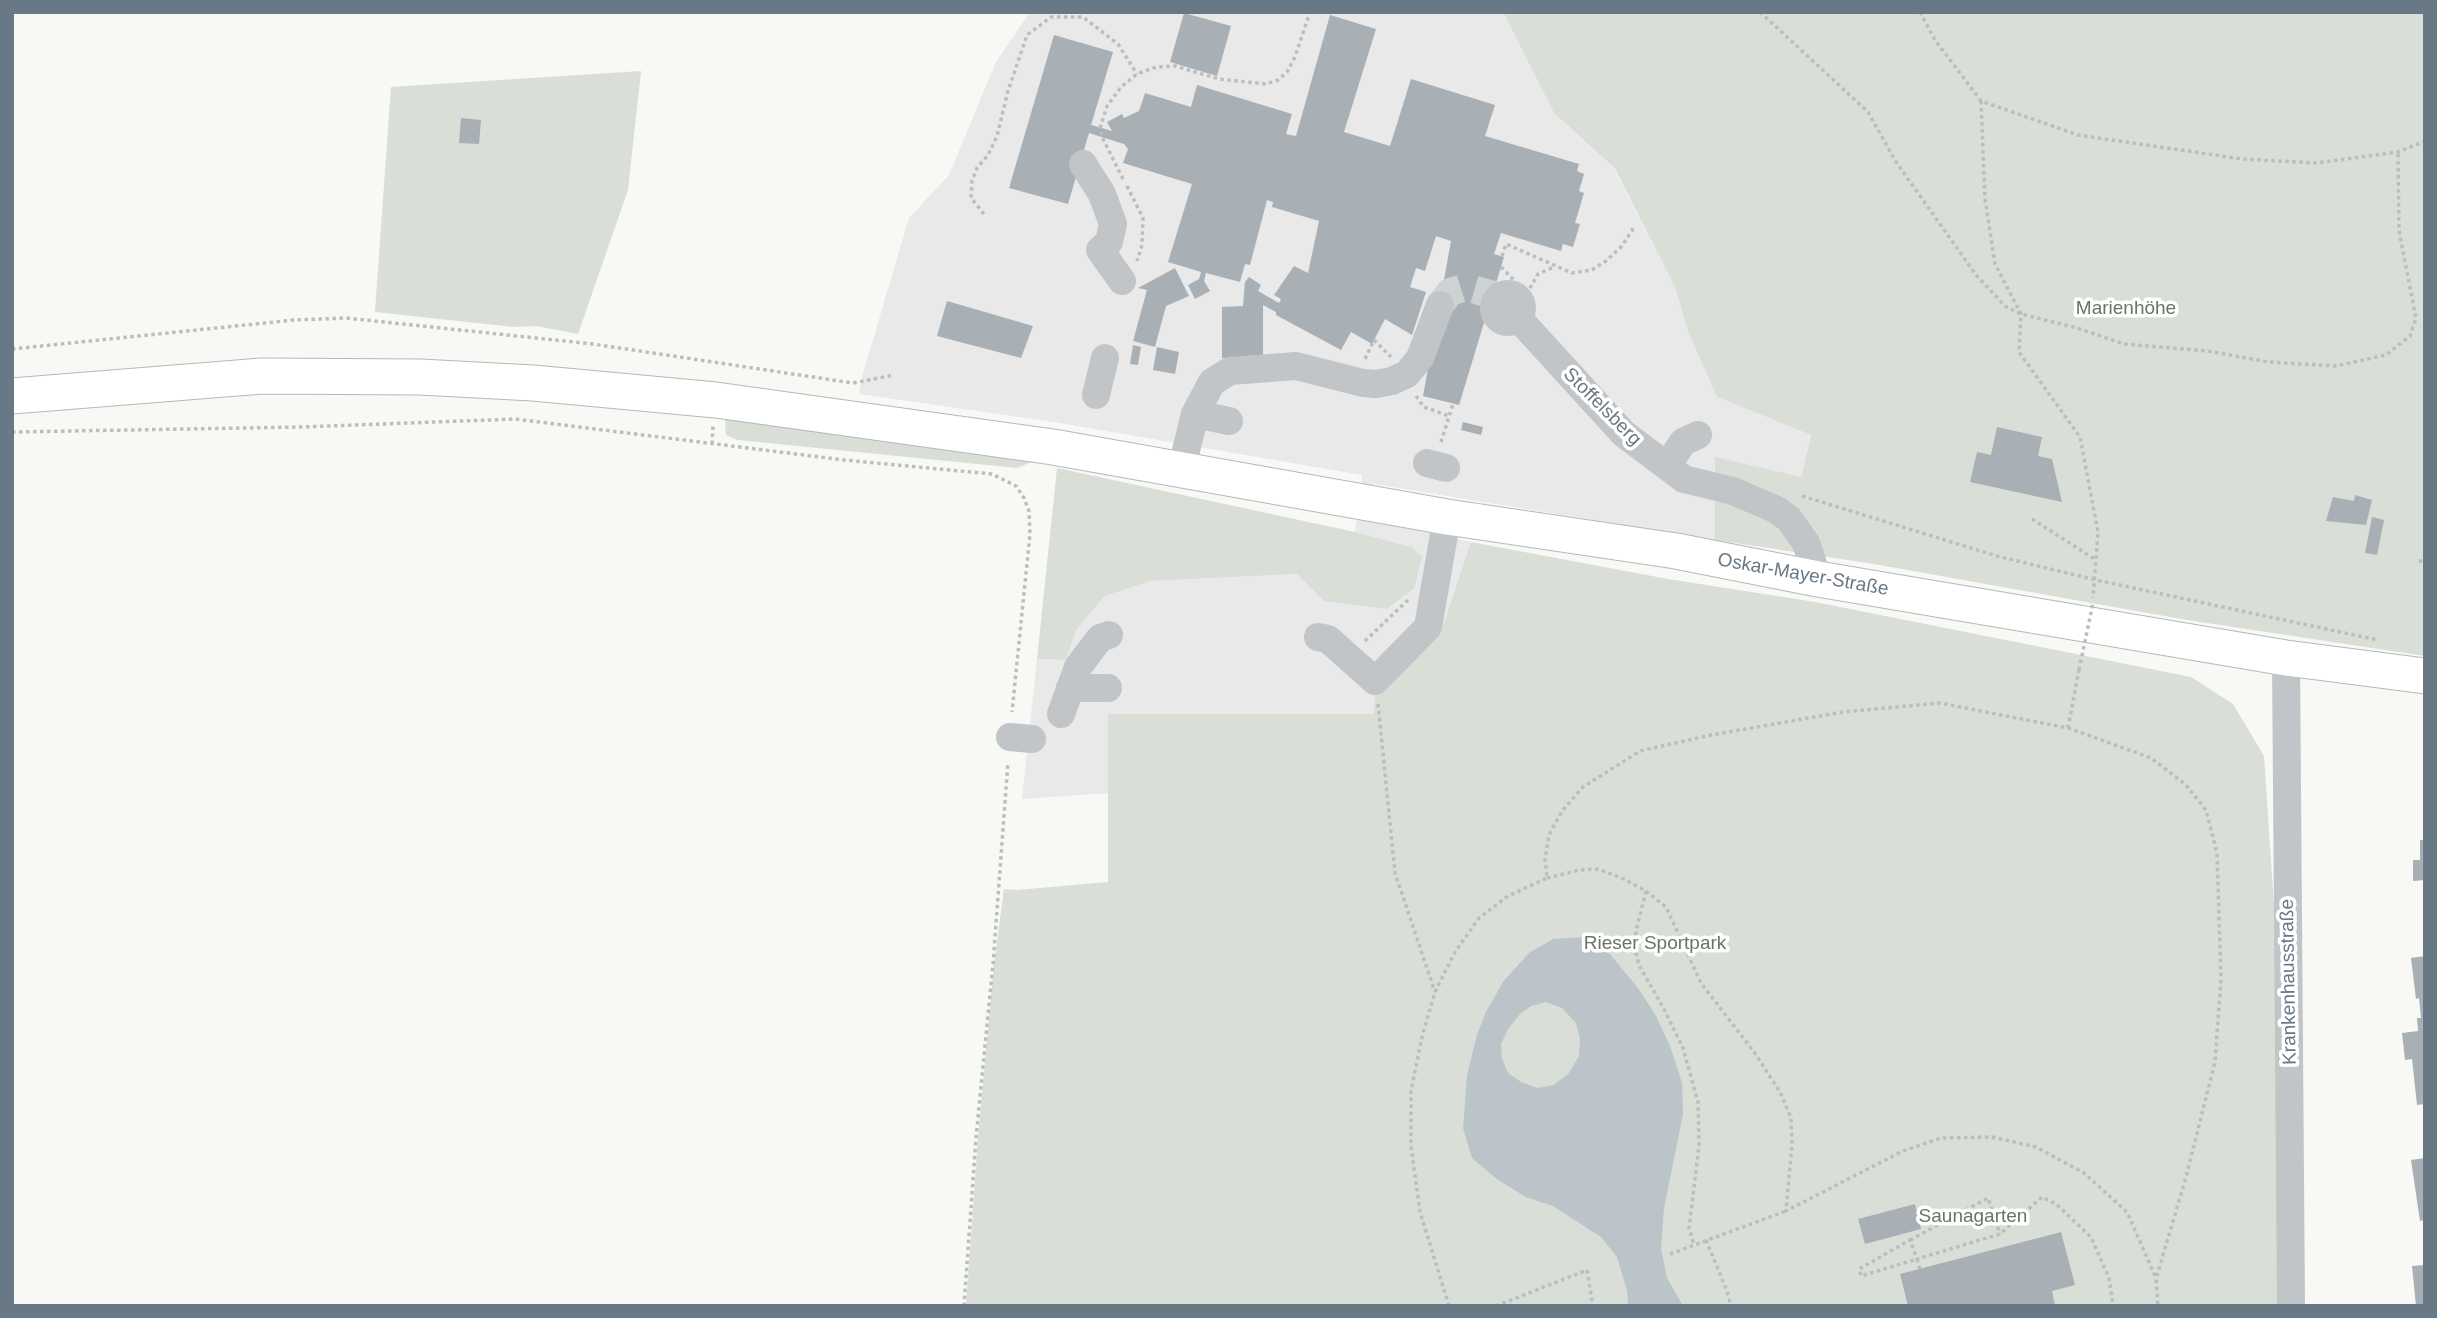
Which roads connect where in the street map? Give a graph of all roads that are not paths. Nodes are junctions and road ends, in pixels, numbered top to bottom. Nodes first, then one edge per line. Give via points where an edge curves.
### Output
1 (1083, 164) dead end
2 (1122, 281) road end
3 (1495, 297) dead end
4 (1440, 305) tunnel mouth
5 (1105, 358) dead end
6 (1096, 395) dead end
7 (12, 396) edge
8 (1195, 414) junction
9 (1229, 421) dead end
10 (1698, 435) dead end
11 (1667, 466) junction
12 (1181, 471) junction
13 (1447, 517) junction
14 (1818, 579) junction
15 (1109, 635) dead end
16 (1318, 636) dead end
17 (2286, 658) junction
18 (2425, 676) edge
19 (1108, 688) dead end
20 (2291, 1306) edge

1 - 2 street via 1102,194 1113,224 1109,242 1100,250
3 - 11 street, Stoffelsberg via 1494,312 1500,320 1509,322 1523,307 1624,434
4 - 8 street via 1420,358 1407,374 1392,381 1363,383 1296,366 1230,371 1212,382
5 - 6 street
7 - 12 main road, Oskar-Mayer-Straße via 262,376 533,383 716,400 938,429
8 - 9 street
8 - 12 street
10 - 11 street via 1683,442
11 - 14 street, Stoffelsberg via 1684,479 1733,491 1777,510 1806,543
12 - 13 main road, Oskar-Mayer-Straße
13 - 14 main road, Oskar-Mayer-Straße via 1676,551
13 - 16 street via 1428,627 1375,681 1328,639
14 - 17 main road, Oskar-Mayer-Straße
15 - 19 street via 1090,649 1065,701
17 - 18 main road, Oskar-Mayer-Straße
17 - 20 street, Krankenhausstraße

